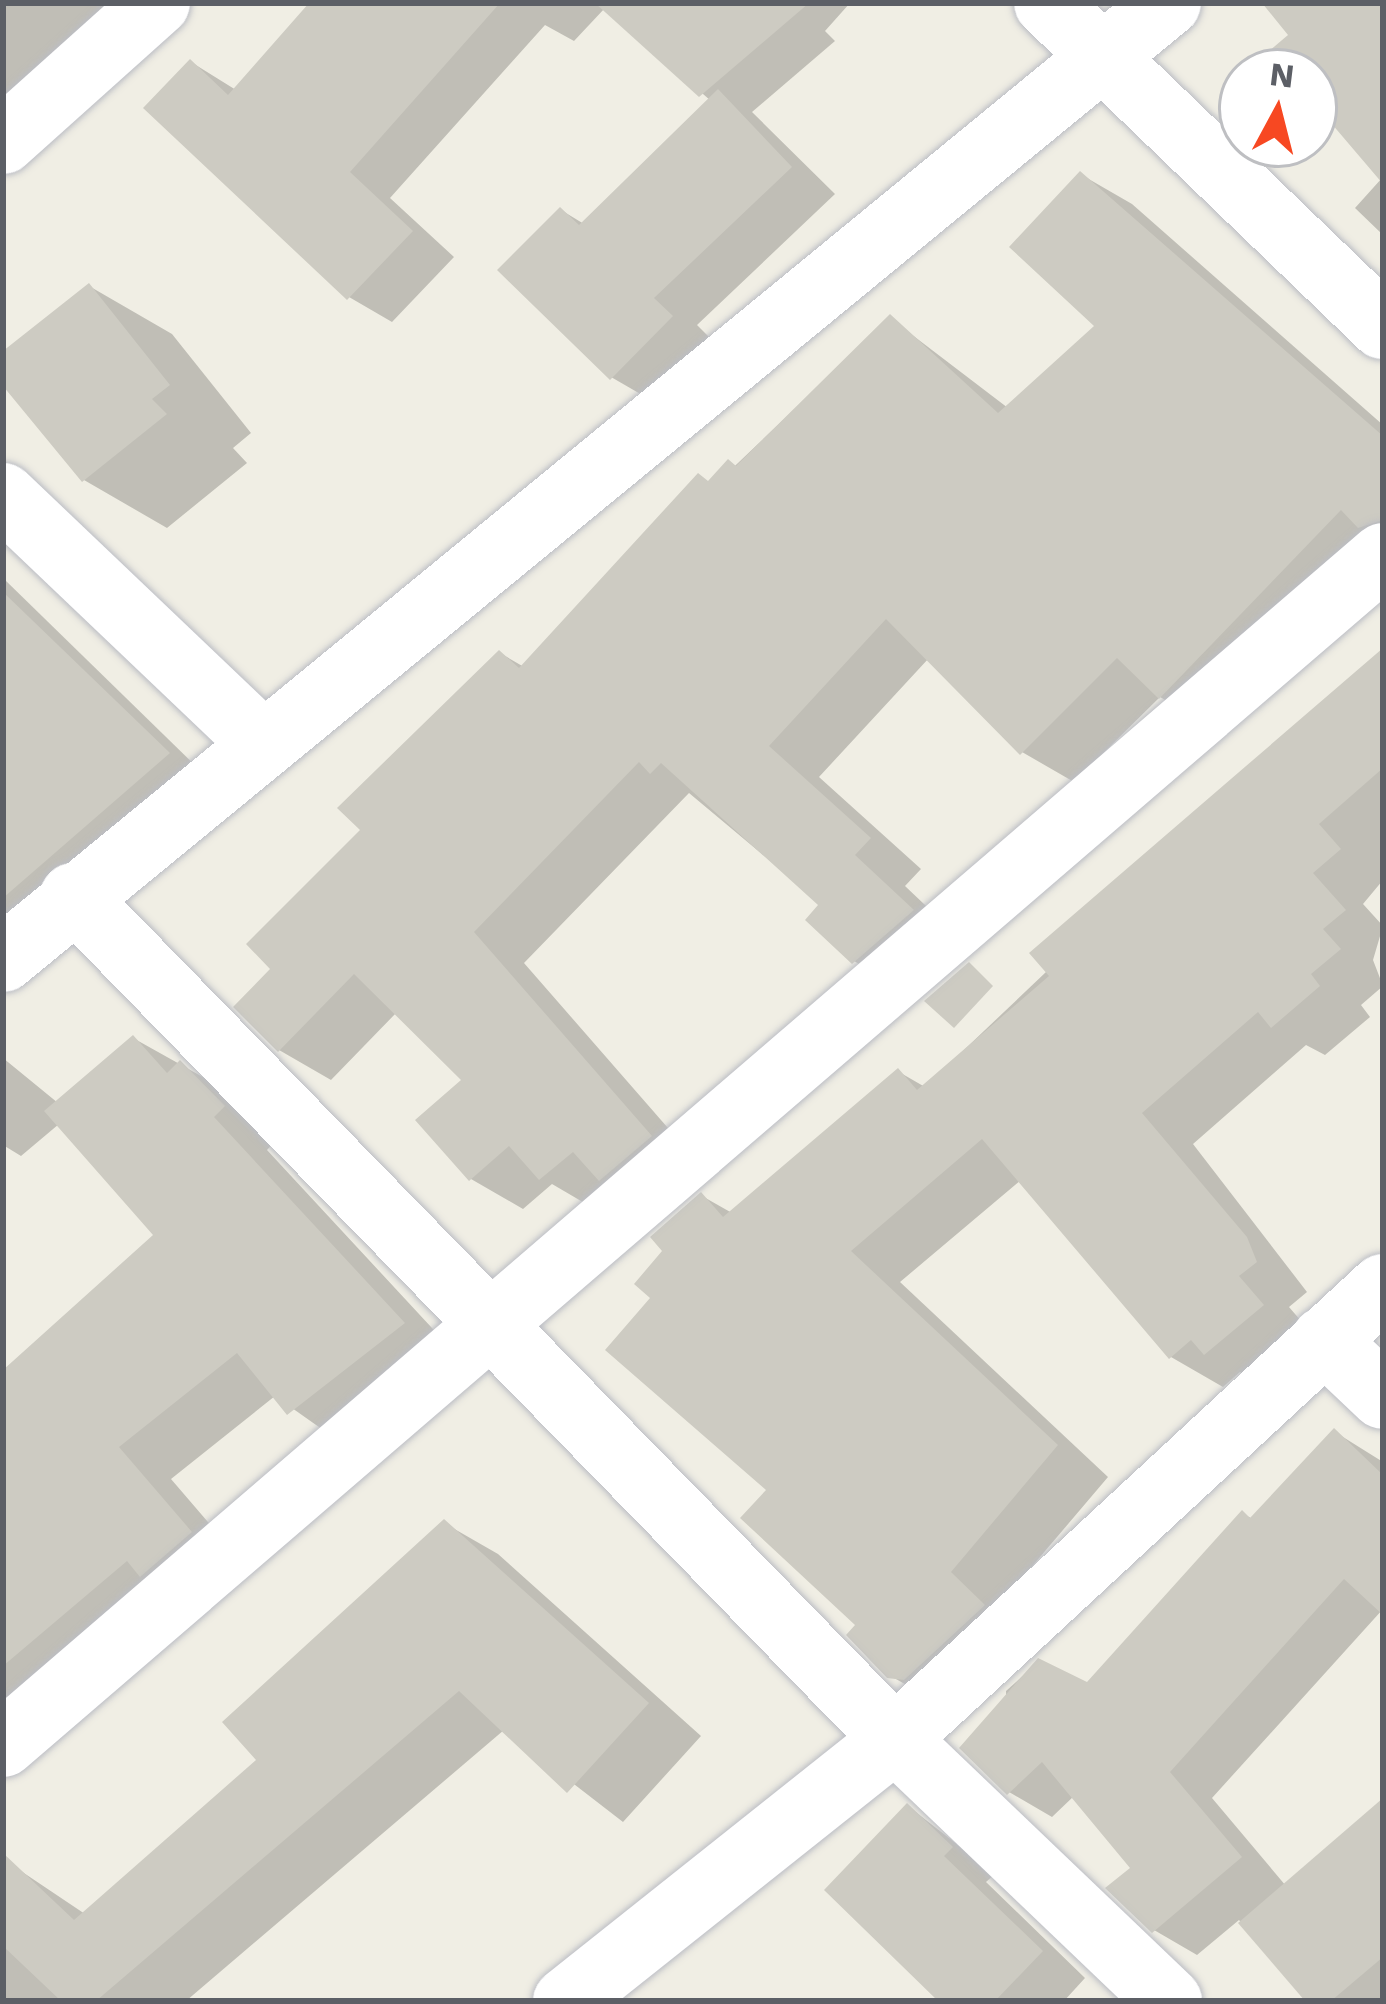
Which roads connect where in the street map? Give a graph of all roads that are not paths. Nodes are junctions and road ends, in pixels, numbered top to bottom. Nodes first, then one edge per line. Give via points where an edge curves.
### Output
1 (157, 3) edge
2 (1047, 3) edge
3 (1168, 3) edge
4 (1105, 56) junction
5 (3, 141) edge
6 (1383, 326) edge
7 (3, 496) edge
8 (1383, 556) edge
9 (260, 741) junction
10 (74, 896) junction
11 (3, 959) edge
12 (1383, 1287) edge
13 (489, 1321) junction
14 (1324, 1340) junction
15 (1383, 1396) edge
16 (896, 1739) junction
17 (3, 1744) edge
18 (566, 2001) edge
19 (1168, 2001) edge

1 - 5 street
2 - 4 street
3 - 4 street
4 - 6 street
4 - 9 street
7 - 9 street
8 - 13 street
9 - 10 street
10 - 11 street
10 - 13 street
12 - 14 street
13 - 16 street
13 - 17 street
14 - 15 street
14 - 16 street
16 - 18 street
16 - 19 street

